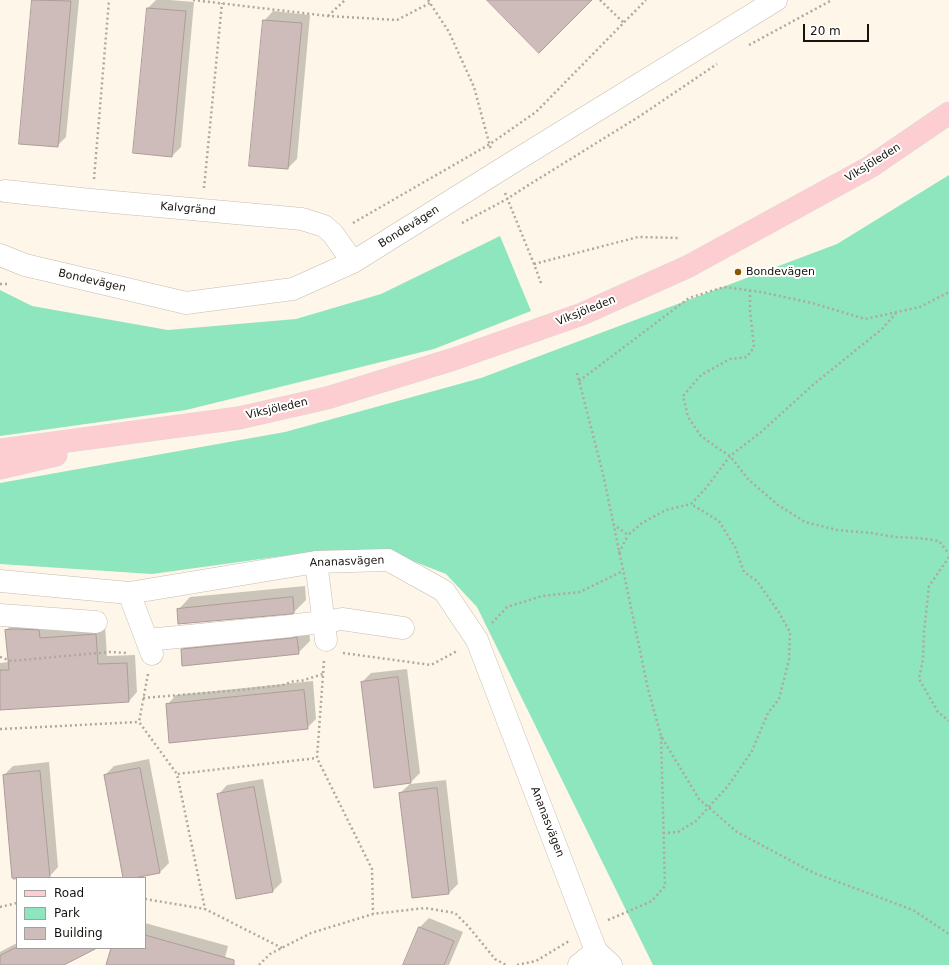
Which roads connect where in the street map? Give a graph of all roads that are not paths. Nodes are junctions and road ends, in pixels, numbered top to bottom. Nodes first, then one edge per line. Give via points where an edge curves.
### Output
1 (776, 0) edge
2 (949, 113) edge
3 (5, 191) dead end
4 (0, 255) edge
5 (354, 262) junction
6 (188, 426) junction
7 (0, 450) edge
8 (0, 468) edge
9 (316, 562) junction
10 (0, 581) edge
11 (129, 593) junction
12 (0, 615) edge
13 (96, 622) dead end
14 (403, 628) dead end
15 (328, 643) junction
16 (603, 958) edge
17 (579, 965) edge

1 - 5 street, Bondevägen
2 - 6 main road, Viksjöleden via 870,167 701,260 582,314 454,359 327,398 239,418
3 - 5 street, Kalvgränd via 302,219 324,226
4 - 5 street, Bondevägen via 25,265 186,302 293,289
6 - 7 main road, Viksjöleden
6 - 8 main road, Viksjöleden
9 - 11 street, Ananasvägen
9 - 15 street
9 - 16 street, Ananasvägen via 388,560 444,590 478,640 588,930
10 - 11 street, Ananasvägen
11 - 15 street via 150,647 293,626
12 - 13 street
14 - 15 street via 342,619
16 - 17 street

